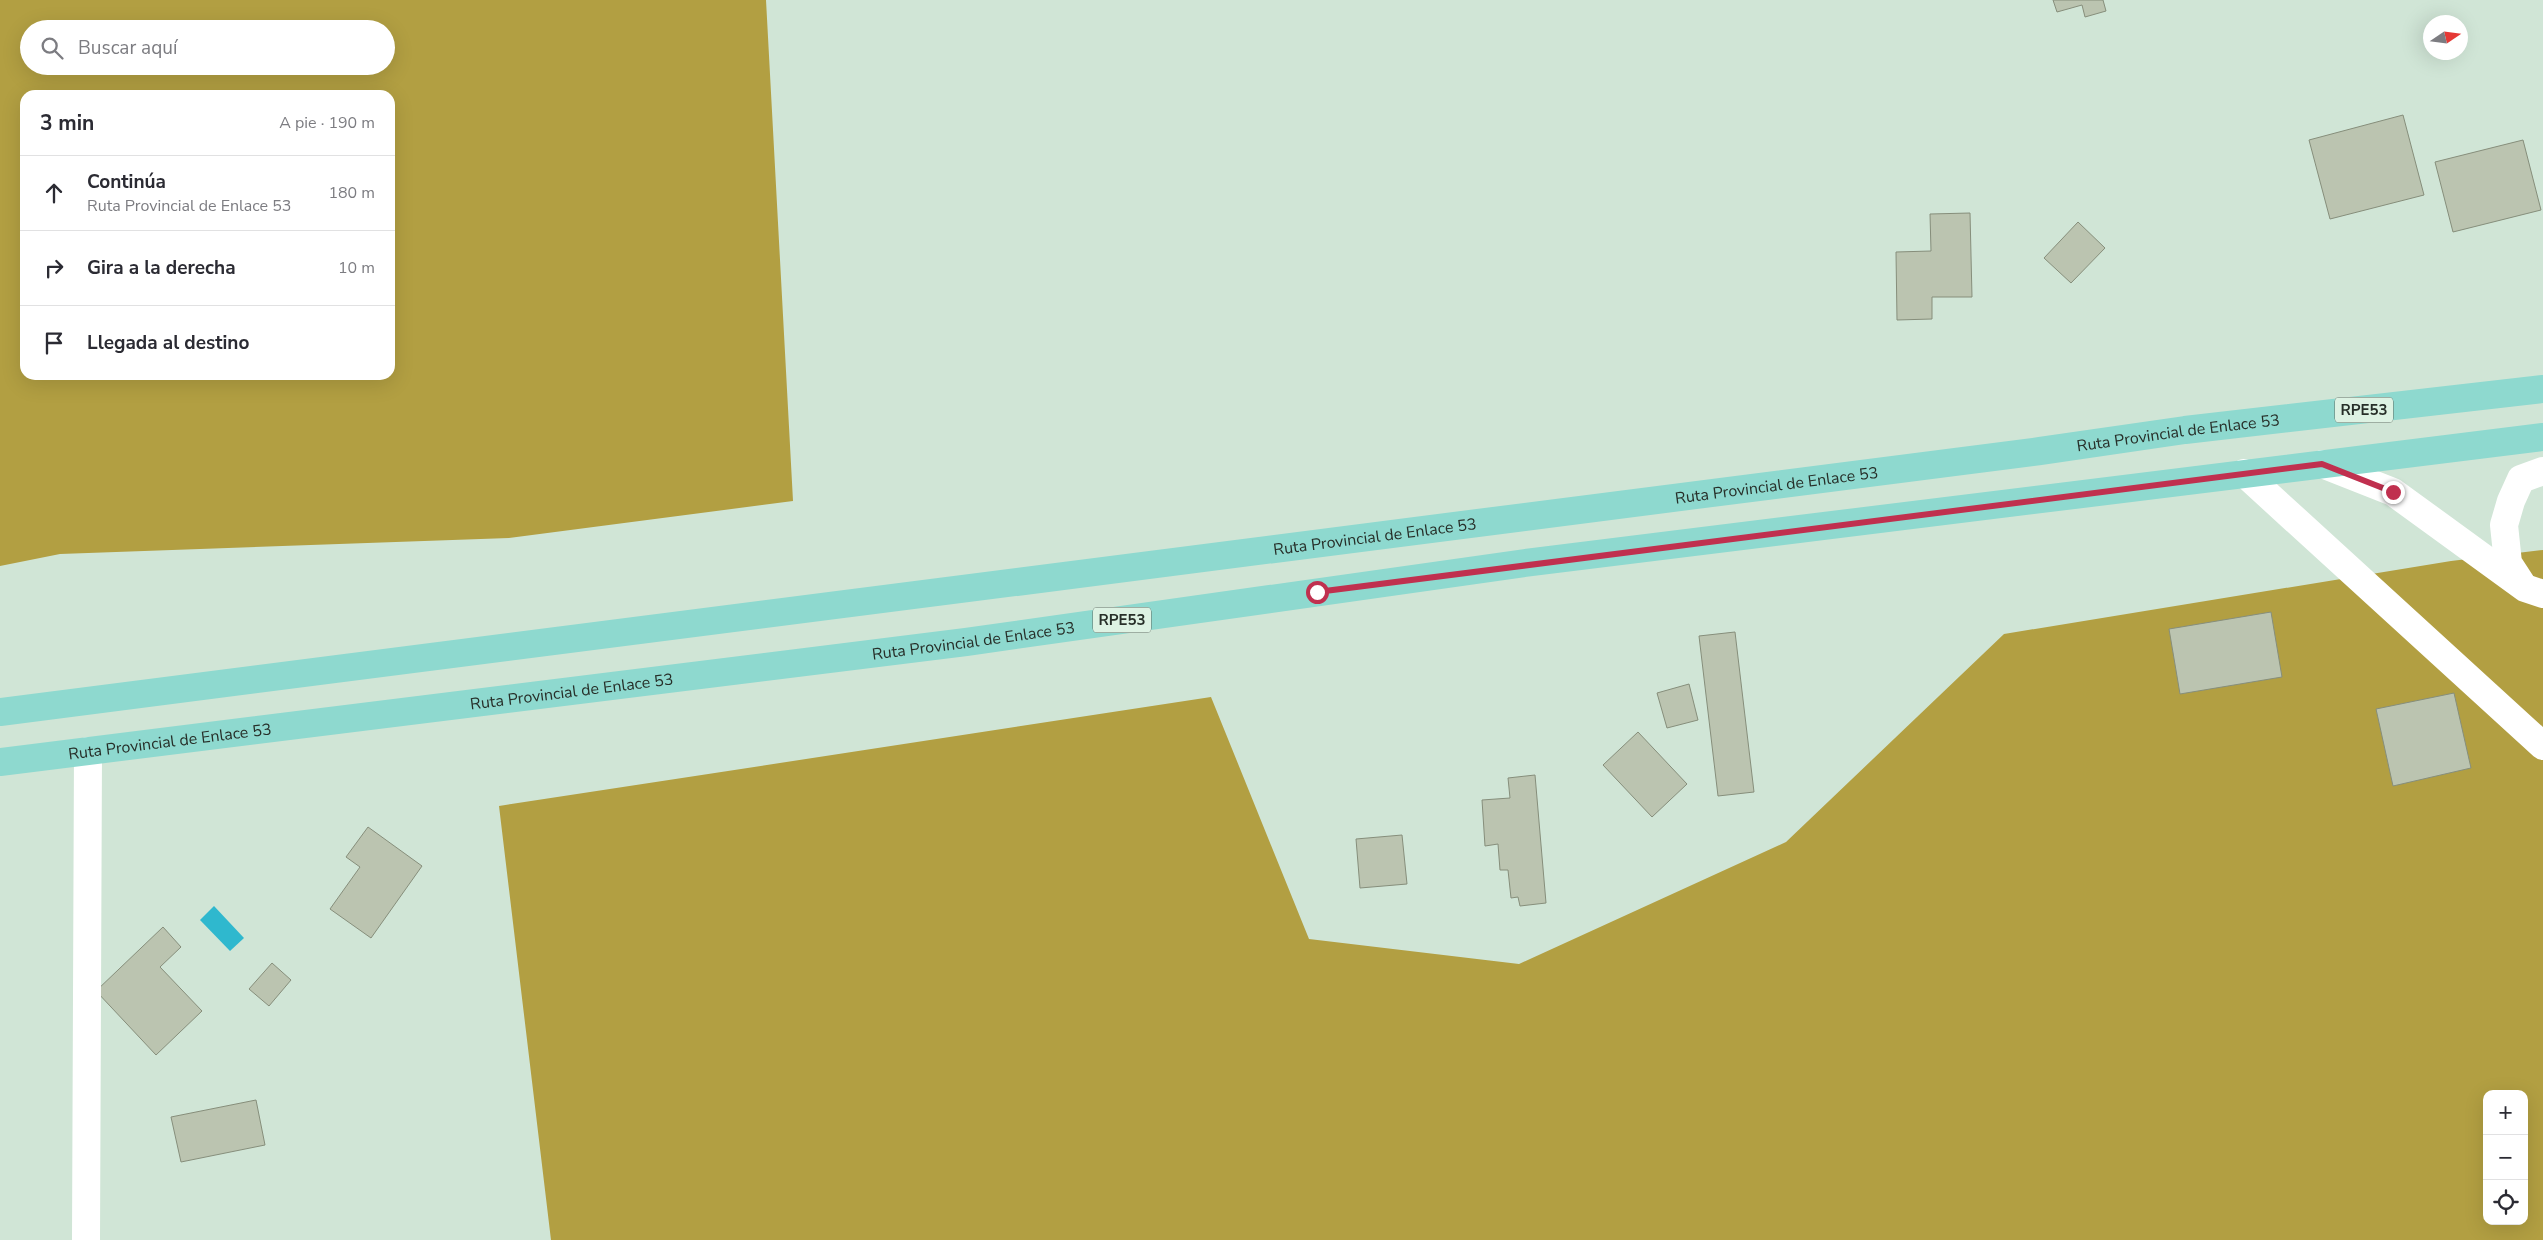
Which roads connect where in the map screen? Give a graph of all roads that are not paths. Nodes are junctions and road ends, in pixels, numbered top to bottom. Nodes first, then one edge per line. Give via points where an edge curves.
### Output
1 (2543, 389) edge
2 (2543, 437) edge
3 (2322, 464) junction
4 (2543, 471) edge
5 (2244, 473) junction
6 (2534, 591) edge
7 (0, 712) edge
8 (2543, 746) edge
9 (88, 751) junction
10 (0, 762) edge
11 (86, 1240) edge

1 - 7 main road, Ruta Provincial de Enlace 53 / RPE53 via 2185,430
2 - 3 main road, Ruta Provincial de Enlace 53 / RPE53
3 - 5 main road, Ruta Provincial de Enlace 53 / RPE53
3 - 6 street via 2393,492
4 - 6 street via 2521,479 2504,525 2508,563
5 - 8 street
5 - 9 main road, Ruta Provincial de Enlace 53 / RPE53 via 1516,565 916,649
9 - 10 main road, Ruta Provincial de Enlace 53 / RPE53
9 - 11 street

